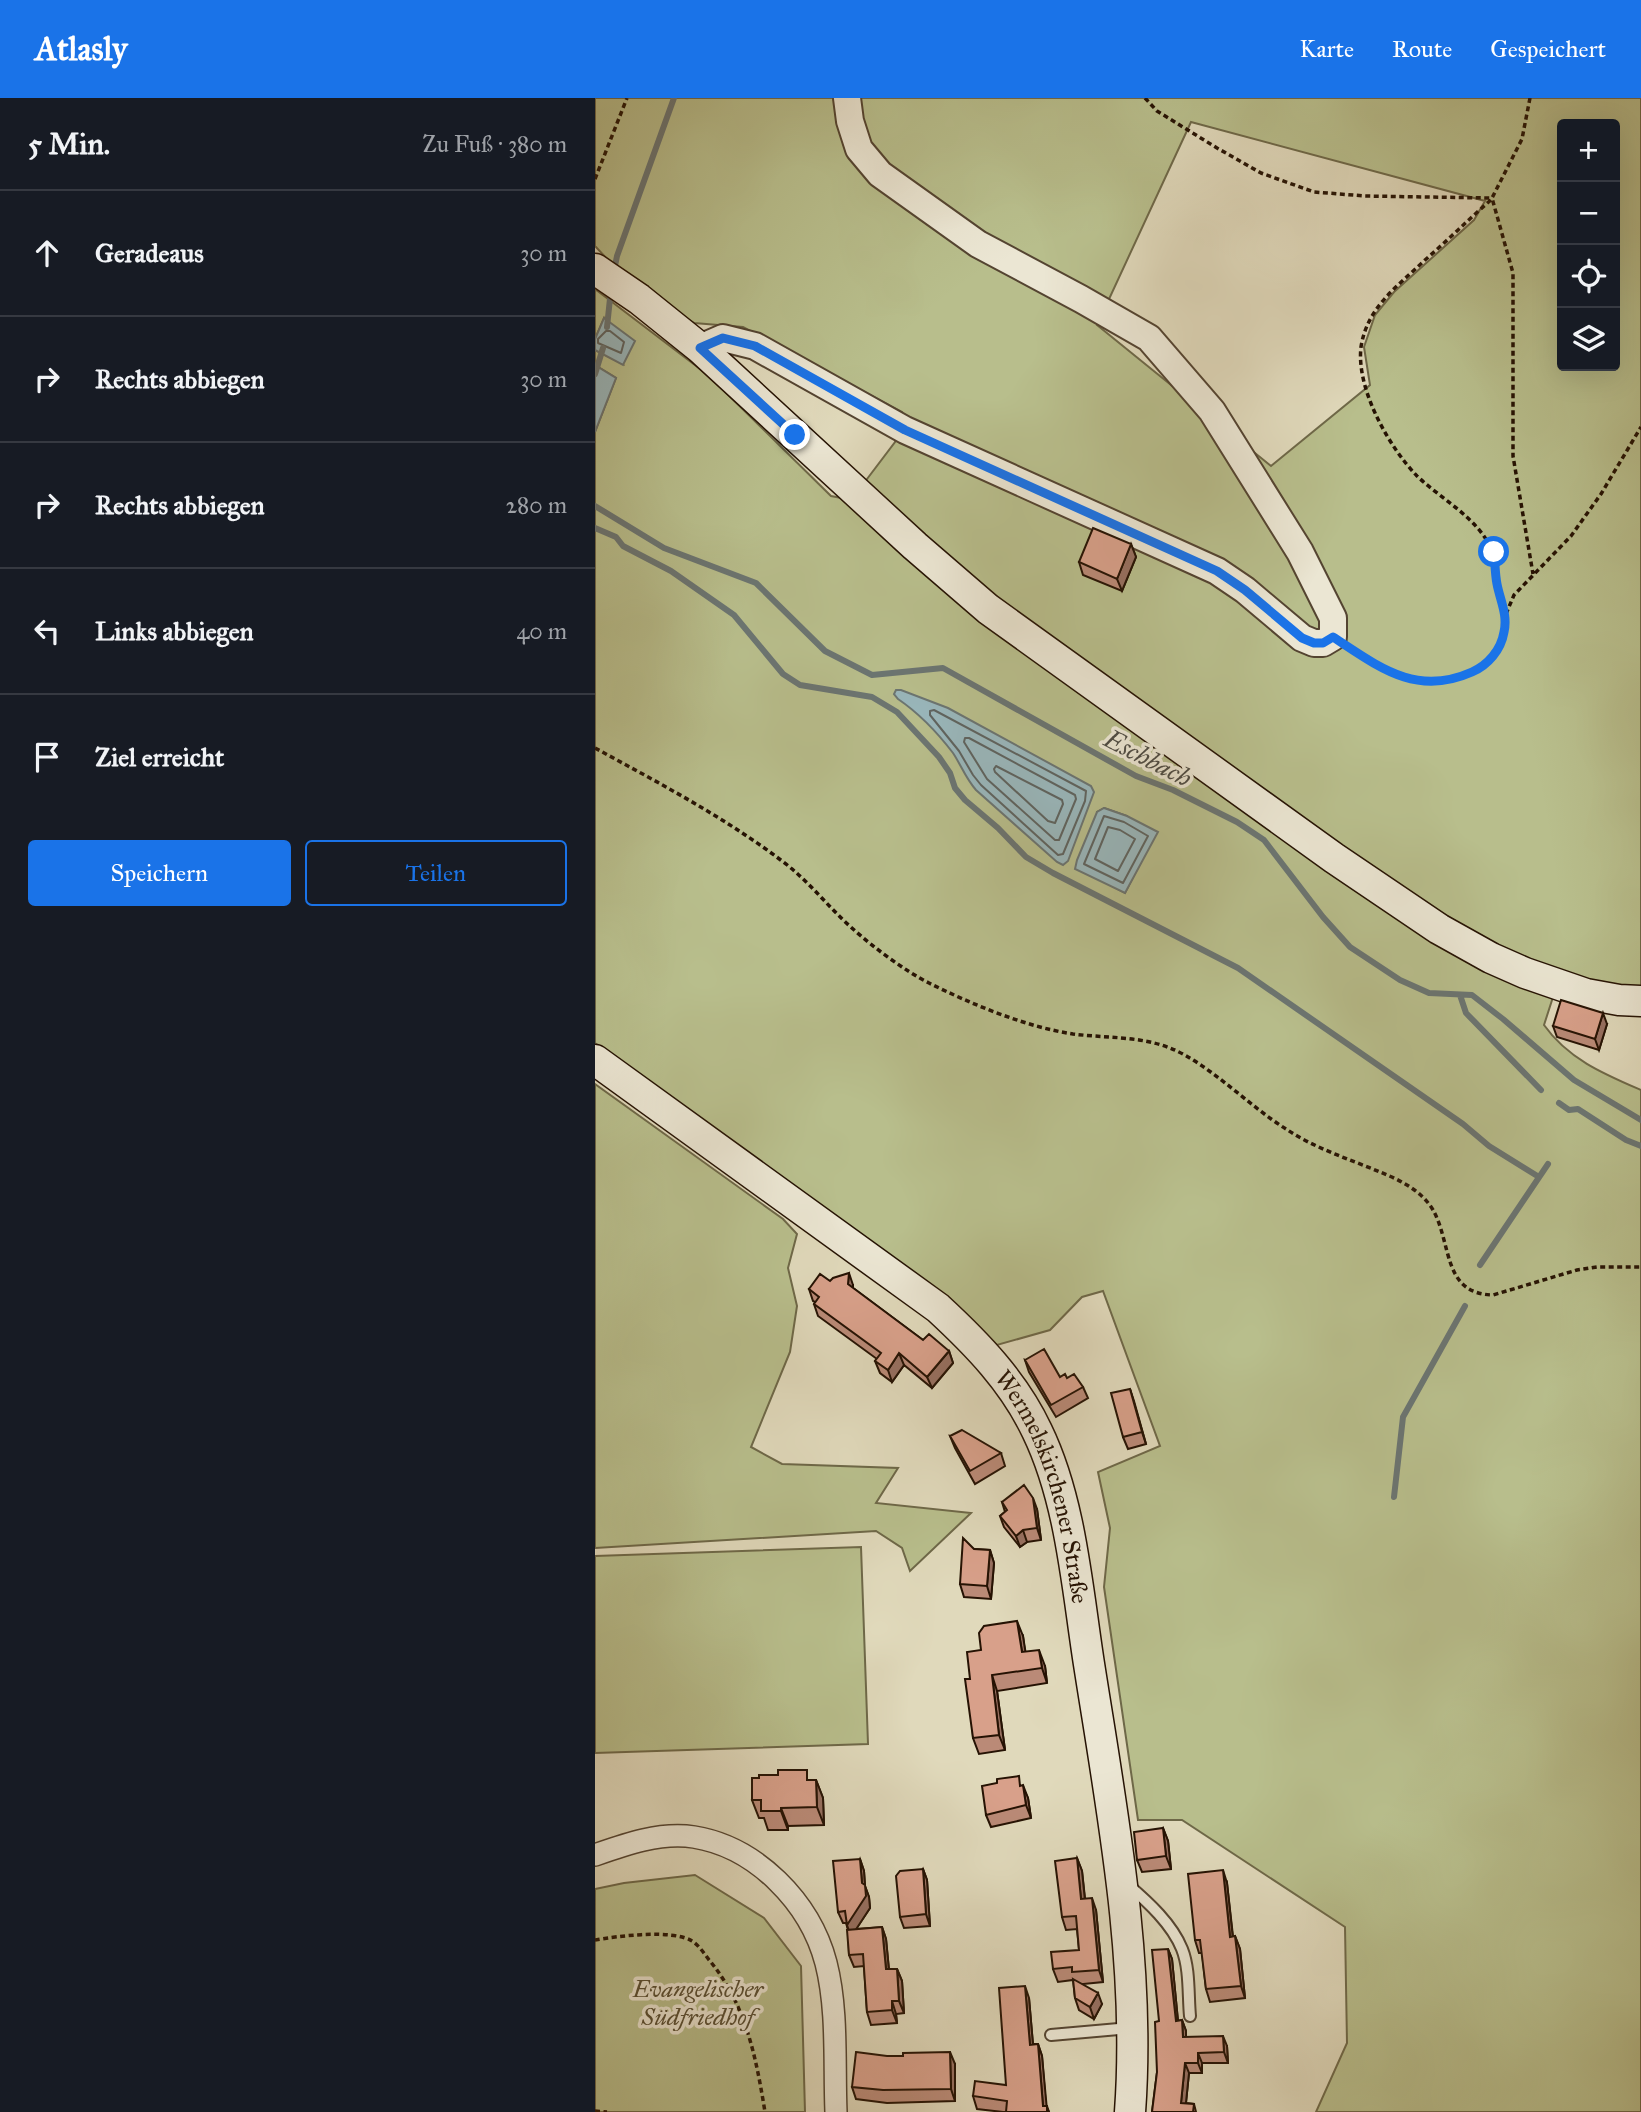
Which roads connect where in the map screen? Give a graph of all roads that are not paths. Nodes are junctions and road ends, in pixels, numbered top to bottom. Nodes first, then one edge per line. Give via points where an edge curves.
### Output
1 (847, 98) edge
2 (596, 273) edge
3 (700, 348) junction
4 (1641, 1001) edge
5 (595, 1060) edge
6 (595, 1855) edge
7 (1121, 1879) junction
8 (1190, 2016) dead end
9 (1133, 2028) junction
10 (1051, 2035) dead end
11 (835, 2112) edge
12 (1130, 2112) edge

1 - 3 street via 859,149 880,174 978,244 1149,338 1212,411 1300,552 1333,618 1333,637 1323,643 1302,638 1217,571 905,430 755,346 723,338
2 - 3 main road
3 - 4 main road via 988,609 1380,890 1464,944 1525,973 1601,998
5 - 7 main road, Wermelskirchener Straße via 938,1308 975,1341 1008,1382 1037,1430 1060,1490
6 - 11 street via 637,1841 692,1837 722,1844 773,1876 813,1930 826,1962 832,2002
7 - 8 lane via 1163,1920 1182,1948
7 - 9 main road, Wermelskirchener Straße
9 - 10 lane
9 - 12 main road, Wermelskirchener Straße

